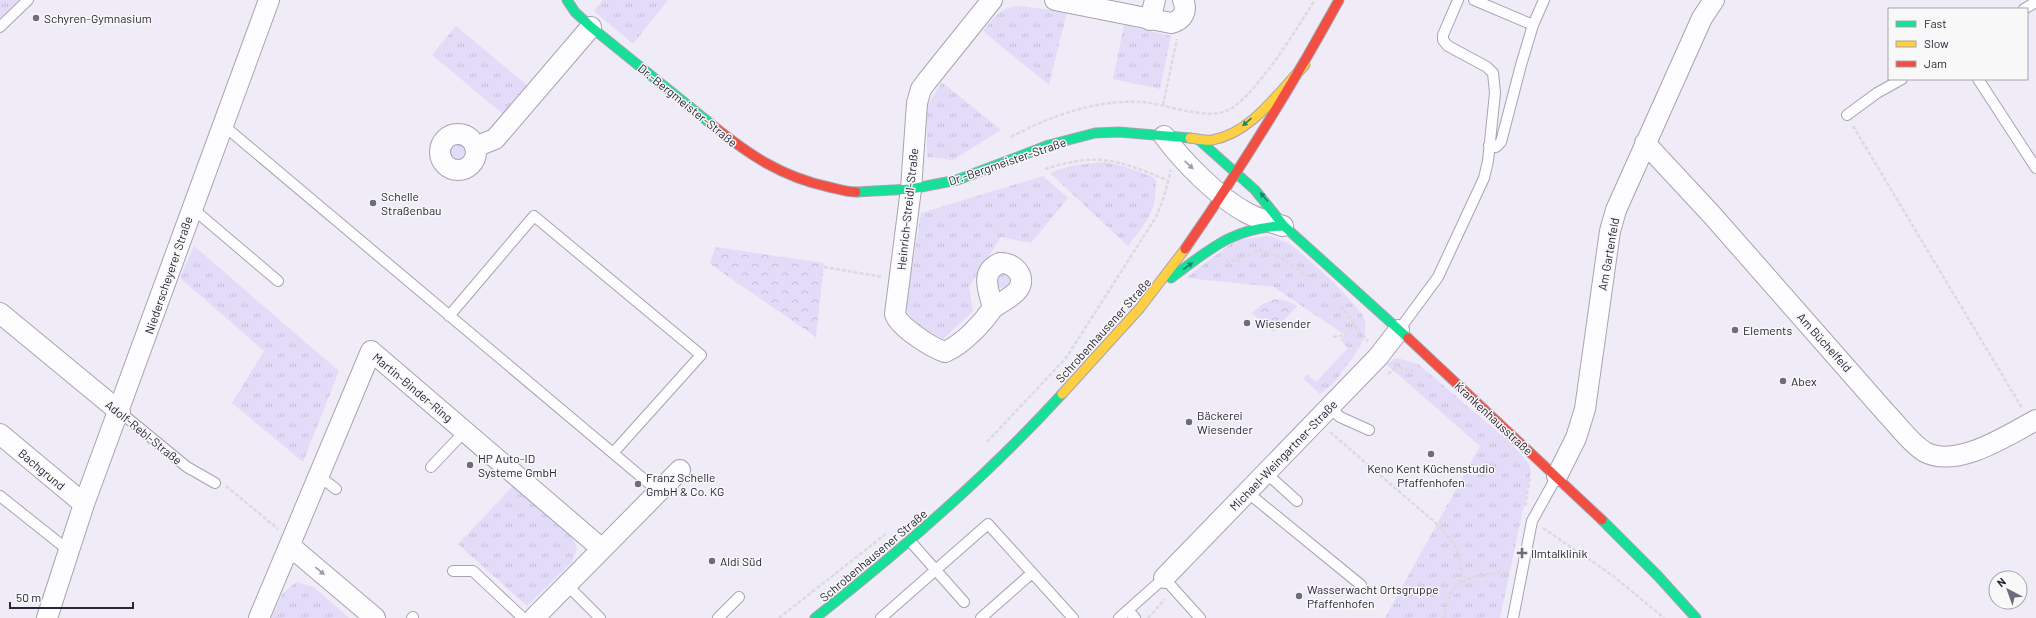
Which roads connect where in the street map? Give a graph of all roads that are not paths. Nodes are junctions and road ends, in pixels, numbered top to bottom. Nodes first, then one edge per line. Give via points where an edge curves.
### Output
1 (28, 0) edge
2 (269, 0) edge
3 (567, 0) edge
4 (992, 0) edge
5 (1055, 0) edge
6 (1155, 0) edge
7 (1183, 0) edge
8 (1339, 0) edge
9 (1458, 0) edge
10 (1474, 0) edge
11 (1544, 0) edge
12 (1714, 0) edge
13 (2036, 2) edge
14 (2026, 8) edge
15 (1150, 20) junction
16 (1533, 25) junction
17 (0, 27) edge
18 (591, 27) junction
19 (1305, 65) junction
20 (1900, 80) edge
21 (1979, 80) edge
22 (1847, 115) road end
23 (222, 125) junction
24 (1164, 136) junction
25 (1199, 140) junction
26 (1645, 143) junction
27 (1489, 145) junction
28 (475, 147) dead end
29 (2036, 168) edge
30 (1238, 172) junction
31 (911, 189) junction
32 (1222, 195) junction
33 (192, 208) junction
34 (1284, 226) junction
35 (278, 281) dead end
36 (1156, 289) junction
37 (993, 308) dead end
38 (0, 313) edge
39 (449, 316) junction
40 (1399, 330) junction
41 (1329, 407) junction
42 (120, 412) junction
43 (2034, 421) edge
44 (1368, 430) dead end
45 (465, 431) junction
46 (0, 434) edge
47 (613, 453) junction
48 (431, 467) dead end
49 (680, 470) dead end
50 (1266, 473) junction
51 (320, 476) junction
52 (1557, 476) junction
53 (215, 483) road end
54 (336, 489) dead end
55 (658, 491) junction
56 (1247, 492) junction
57 (0, 496) edge
58 (1297, 501) dead end
59 (84, 504) junction
60 (910, 541) junction
61 (292, 543) junction
62 (602, 549) junction
63 (68, 550) junction
64 (453, 570) dead end
65 (935, 570) junction
66 (1032, 573) junction
67 (1164, 578) junction
68 (566, 585) junction
69 (1361, 585) dead end
70 (739, 597) dead end
71 (964, 602) dead end
72 (1131, 614) edge
73 (373, 617) edge
74 (47, 618) edge
75 (259, 618) edge
76 (523, 618) edge
77 (534, 618) edge
78 (600, 618) edge
79 (718, 618) edge
80 (815, 618) edge
81 (880, 618) edge
82 (981, 618) edge
83 (1073, 618) edge
84 (1119, 618) edge
85 (1200, 618) edge
86 (1513, 618) edge
87 (1696, 618) edge

1 - 17 lane
2 - 23 street, Niederscheyerer Straße
3 - 18 street, Dr.-Bergmeister-Straße
4 - 31 street, Heinrich-Streidl-Straße via 921,89 916,103
5 - 15 street
6 - 15 street
7 - 15 street via 1184,14 1177,22
8 - 19 street, Schrobenhausener Straße
9 - 27 lane via 1443,40 1448,46 1487,67 1493,73 1495,93
10 - 16 lane
11 - 16 lane
12 - 26 street, Am Gartenfeld via 1702,18
13 - 14 lane
16 - 27 lane via 1501,142 1496,146
18 - 28 street via 495,139
18 - 31 street, Dr.-Bergmeister-Straße via 738,146 768,165 806,182 851,192
19 -> 25 street, Dr.-Bergmeister-Straße via 1239,129 1221,138
19 - 30 street, Schrobenhausener Straße
20 - 22 lane
21 - 29 lane
23 - 33 street, Niederscheyerer Straße
23 - 39 lane
24 - 25 street, Dr.-Bergmeister-Straße
24 - 31 street, Dr.-Bergmeister-Straße via 1119,132 1087,135 1049,145 957,180
24 -> 32 street via 1175,151
25 - 30 street
26 - 43 street, Am Büchelfeld via 1712,215 1886,413 1925,452 1942,457 1960,456
26 - 52 street, Am Gartenfeld via 1616,210 1610,231 1585,408 1576,438
27 - 40 lane via 1484,178 1438,277
30 - 32 street, Schrobenhausener Straße
34 -> 30 street, Krankenhausstraße via 1272,206
31 - 37 street, Heinrich-Streidl-Straße via 895,307 897,319 939,350 946,352
32 - 34 street, Krankenhausstraße via 1248,214
32 - 36 street, Schrobenhausener Straße
33 - 35 lane
33 - 42 street, Niederscheyerer Straße
36 -> 34 street via 1223,239 1238,232 1269,225
34 - 40 street, Krankenhausstraße
36 - 60 street, Schrobenhausener Straße via 1047,410 964,494
38 - 42 street, Adolf-Rebl-Straße
39 - 47 lane
39 - 47 lane via 534,216 701,356
40 - 41 street, Michael-Weingartner-Straße via 1381,353
40 - 52 street, Krankenhausstraße
41 - 44 lane via 1340,417
41 - 50 street, Michael-Weingartner-Straße
42 - 53 lane, Adolf-Rebl-Straße via 186,467
42 - 59 street, Niederscheyerer Straße
45 - 48 lane
45 - 51 street, Martin-Binder-Ring via 371,351
45 - 62 street, Martin-Binder-Ring
46 - 59 street, Bachgrund
47 - 55 lane
49 - 55 street
50 - 56 street, Michael-Weingartner-Straße
50 - 58 lane
51 - 54 lane
51 - 61 street, Martin-Binder-Ring
52 - 86 lane via 1532,521
52 - 87 street, Krankenhausstraße
55 - 62 street
56 - 67 street, Michael-Weingartner-Straße
56 - 69 lane
57 - 63 lane
59 - 63 street, Niederscheyerer Straße
60 - 65 lane
60 - 80 street, Schrobenhausener Straße
61 -> 73 street
61 - 75 street, Martin-Binder-Ring
62 - 68 street
63 - 74 street, Niederscheyerer Straße
64 - 76 lane via 473,571
65 - 66 lane via 988,524
65 - 71 lane
65 - 81 lane
66 - 82 lane
66 - 83 lane
67 - 72 lane
67 - 85 lane
68 - 77 street
68 - 78 lane
70 - 79 lane
72 - 84 lane

